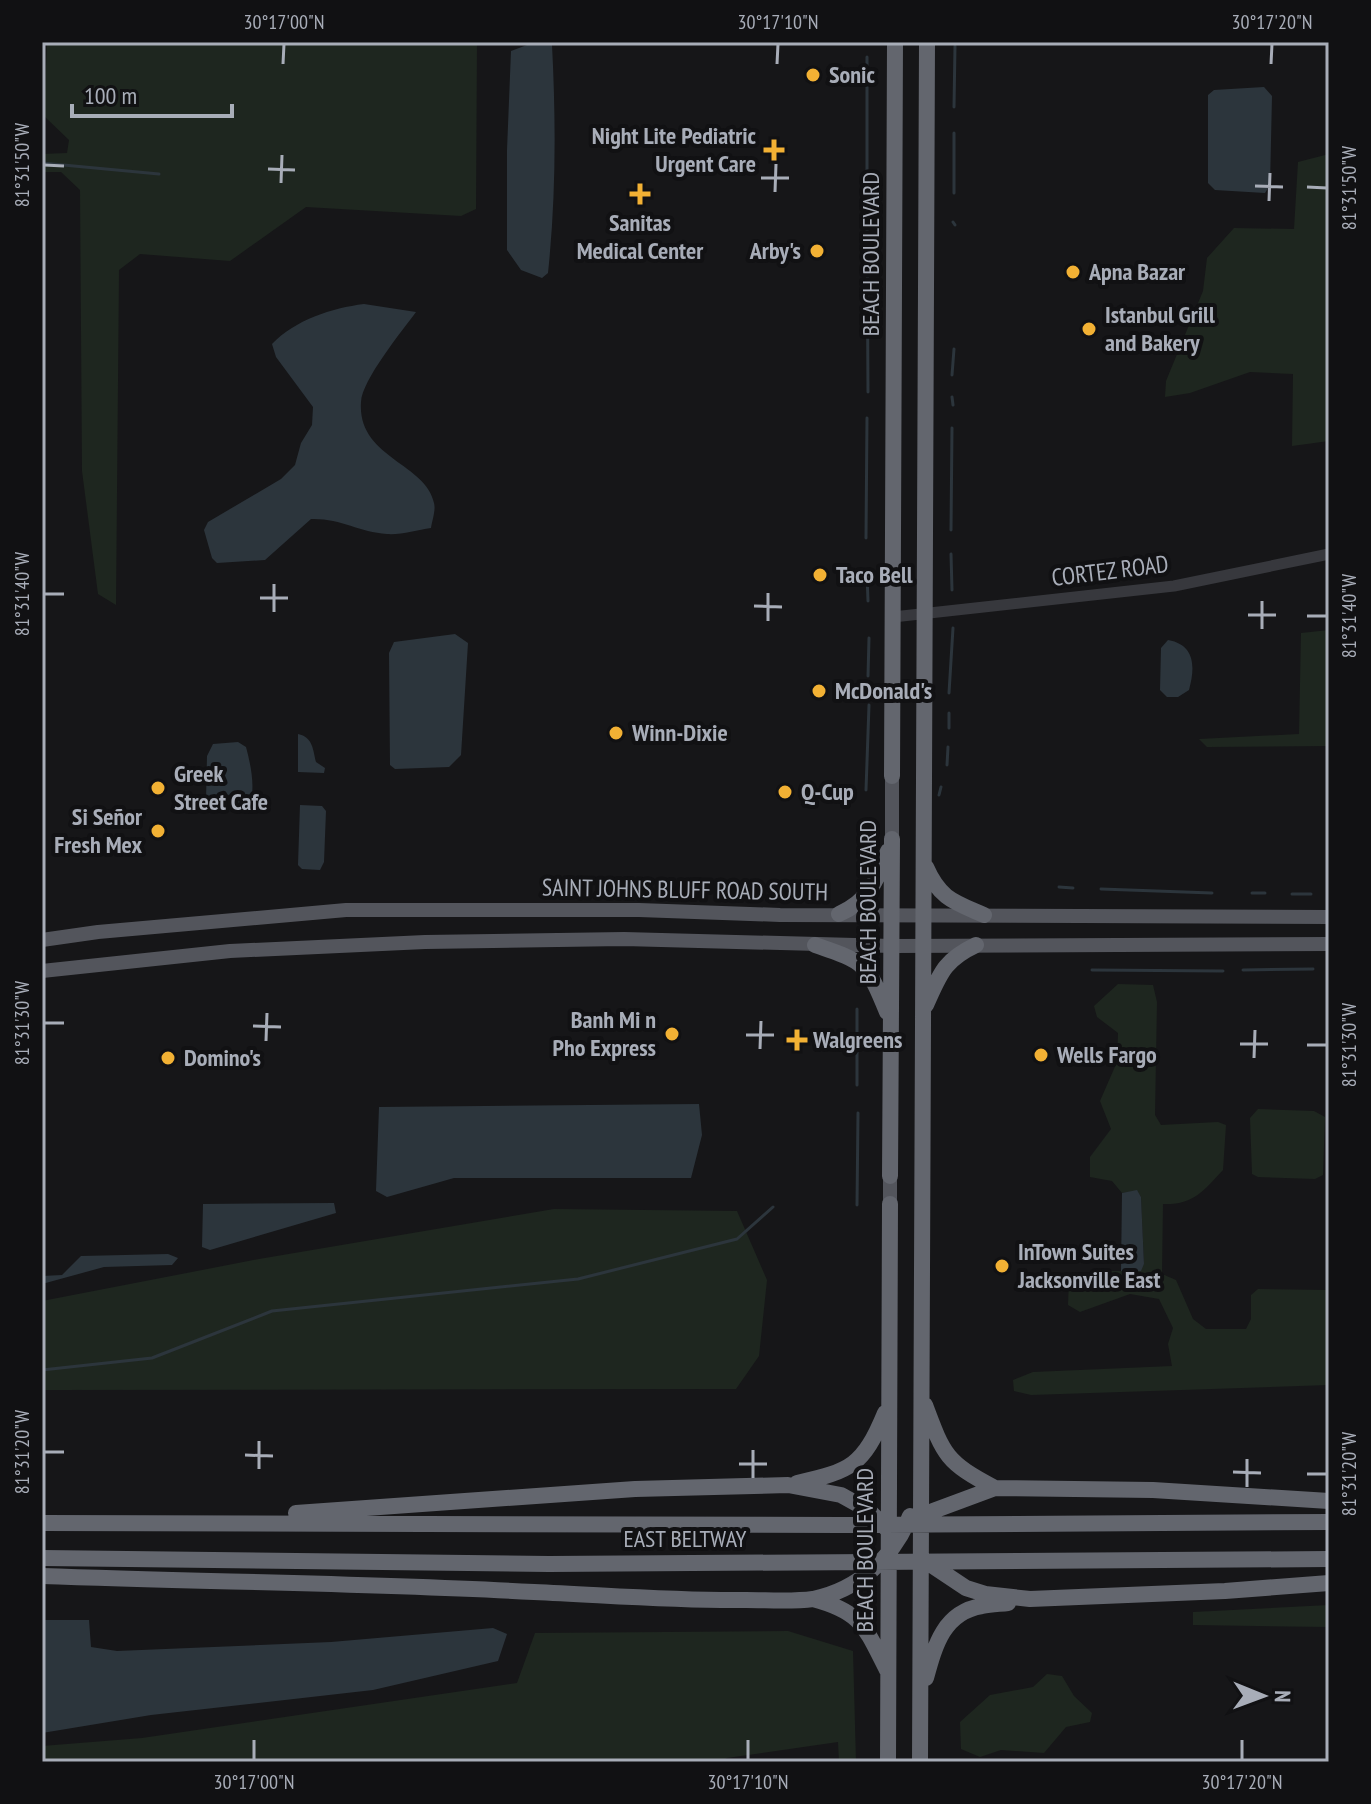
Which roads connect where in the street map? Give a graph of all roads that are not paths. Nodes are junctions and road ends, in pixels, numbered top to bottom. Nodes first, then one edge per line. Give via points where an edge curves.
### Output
1 (895, 42) edge
2 (927, 42) edge
3 (895, 194) junction
4 (925, 198) junction
5 (1329, 554) edge
6 (923, 613) junction
7 (893, 617) junction
8 (892, 776) joint
9 (892, 839) junction
10 (922, 859) junction
11 (839, 914) junction
12 (892, 914) junction
13 (922, 914) junction
14 (984, 915) junction
15 (1329, 917) edge
16 (42, 940) edge
17 (1329, 944) edge
18 (815, 945) junction
19 (976, 945) junction
20 (892, 946) junction
21 (922, 946) junction
22 (42, 971) edge
23 (922, 1014) junction
24 (891, 1023) junction
25 (890, 1176) joint
26 (890, 1204) joint
27 (921, 1393) junction
28 (889, 1404) junction
29 (920, 1480) junction
30 (788, 1485) junction
31 (995, 1488) junction
32 (1329, 1501) edge
33 (920, 1521) junction
34 (178, 1522) junction
35 (1329, 1522) edge
36 (42, 1523) edge
37 (902, 1545) junction
38 (42, 1558) edge
39 (1329, 1559) edge
40 (42, 1576) edge
41 (1329, 1583) edge
42 (811, 1599) junction
43 (1030, 1599) junction
44 (888, 1673) junction
45 (920, 1702) junction
46 (888, 1762) edge
47 (920, 1762) edge

1 - 3 highway, BEACH BOULEVARD
2 - 4 highway
3 - 4 highway
3 - 7 highway, BEACH BOULEVARD
4 - 6 highway
5 - 6 street, CORTEZ ROAD via 1174,586
6 - 7 street, CORTEZ ROAD
6 - 10 highway
7 - 8 highway, BEACH BOULEVARD
8 - 9 main road, BEACH BOULEVARD
9 - 11 highway via 868,895
9 - 12 highway, BEACH BOULEVARD
10 - 13 highway
10 - 14 highway via 934,887
11 - 12 main road, SAINT JOHNS BLUFF ROAD SOUTH
11 - 16 main road, SAINT JOHNS BLUFF ROAD SOUTH via 346,910
12 - 13 main road, SAINT JOHNS BLUFF ROAD SOUTH
12 - 20 highway, BEACH BOULEVARD
13 - 14 main road, SAINT JOHNS BLUFF ROAD SOUTH
13 - 21 highway
14 - 15 main road, SAINT JOHNS BLUFF ROAD SOUTH
17 - 19 main road
18 - 20 main road
18 - 22 main road via 624,939 341,944
18 - 24 highway via 865,966
19 - 21 main road
19 - 23 highway via 949,961
20 - 21 main road
20 - 24 highway, BEACH BOULEVARD
21 - 23 highway
23 - 27 highway
24 - 25 highway, BEACH BOULEVARD
25 - 26 main road, BEACH BOULEVARD
26 - 28 highway, BEACH BOULEVARD
27 - 29 highway
27 - 31 highway via 944,1451 961,1470
28 - 30 highway via 874,1441 858,1461 830,1475
28 - 37 highway, BEACH BOULEVARD via 889,1496
29 - 33 highway
29 - 37 highway, BEACH BOULEVARD
30 - 34 highway via 635,1489
30 - 37 highway via 841,1495 868,1510
31 - 32 highway via 1153,1490
31 - 33 highway
33 - 37 highway
34 - 35 highway, EAST BELTWAY
34 - 36 highway, EAST BELTWAY
37 - 42 highway via 838,1592
37 - 43 highway via 966,1588
37 - 44 highway, BEACH BOULEVARD via 889,1603
37 - 45 highway via 920,1598
38 - 39 highway, EAST BELTWAY via 549,1564
40 - 42 highway via 686,1601
41 - 43 highway
42 - 44 highway via 834,1605 862,1623
43 - 45 highway via 982,1606 954,1618 936,1641
44 - 46 highway, BEACH BOULEVARD
45 - 47 highway

